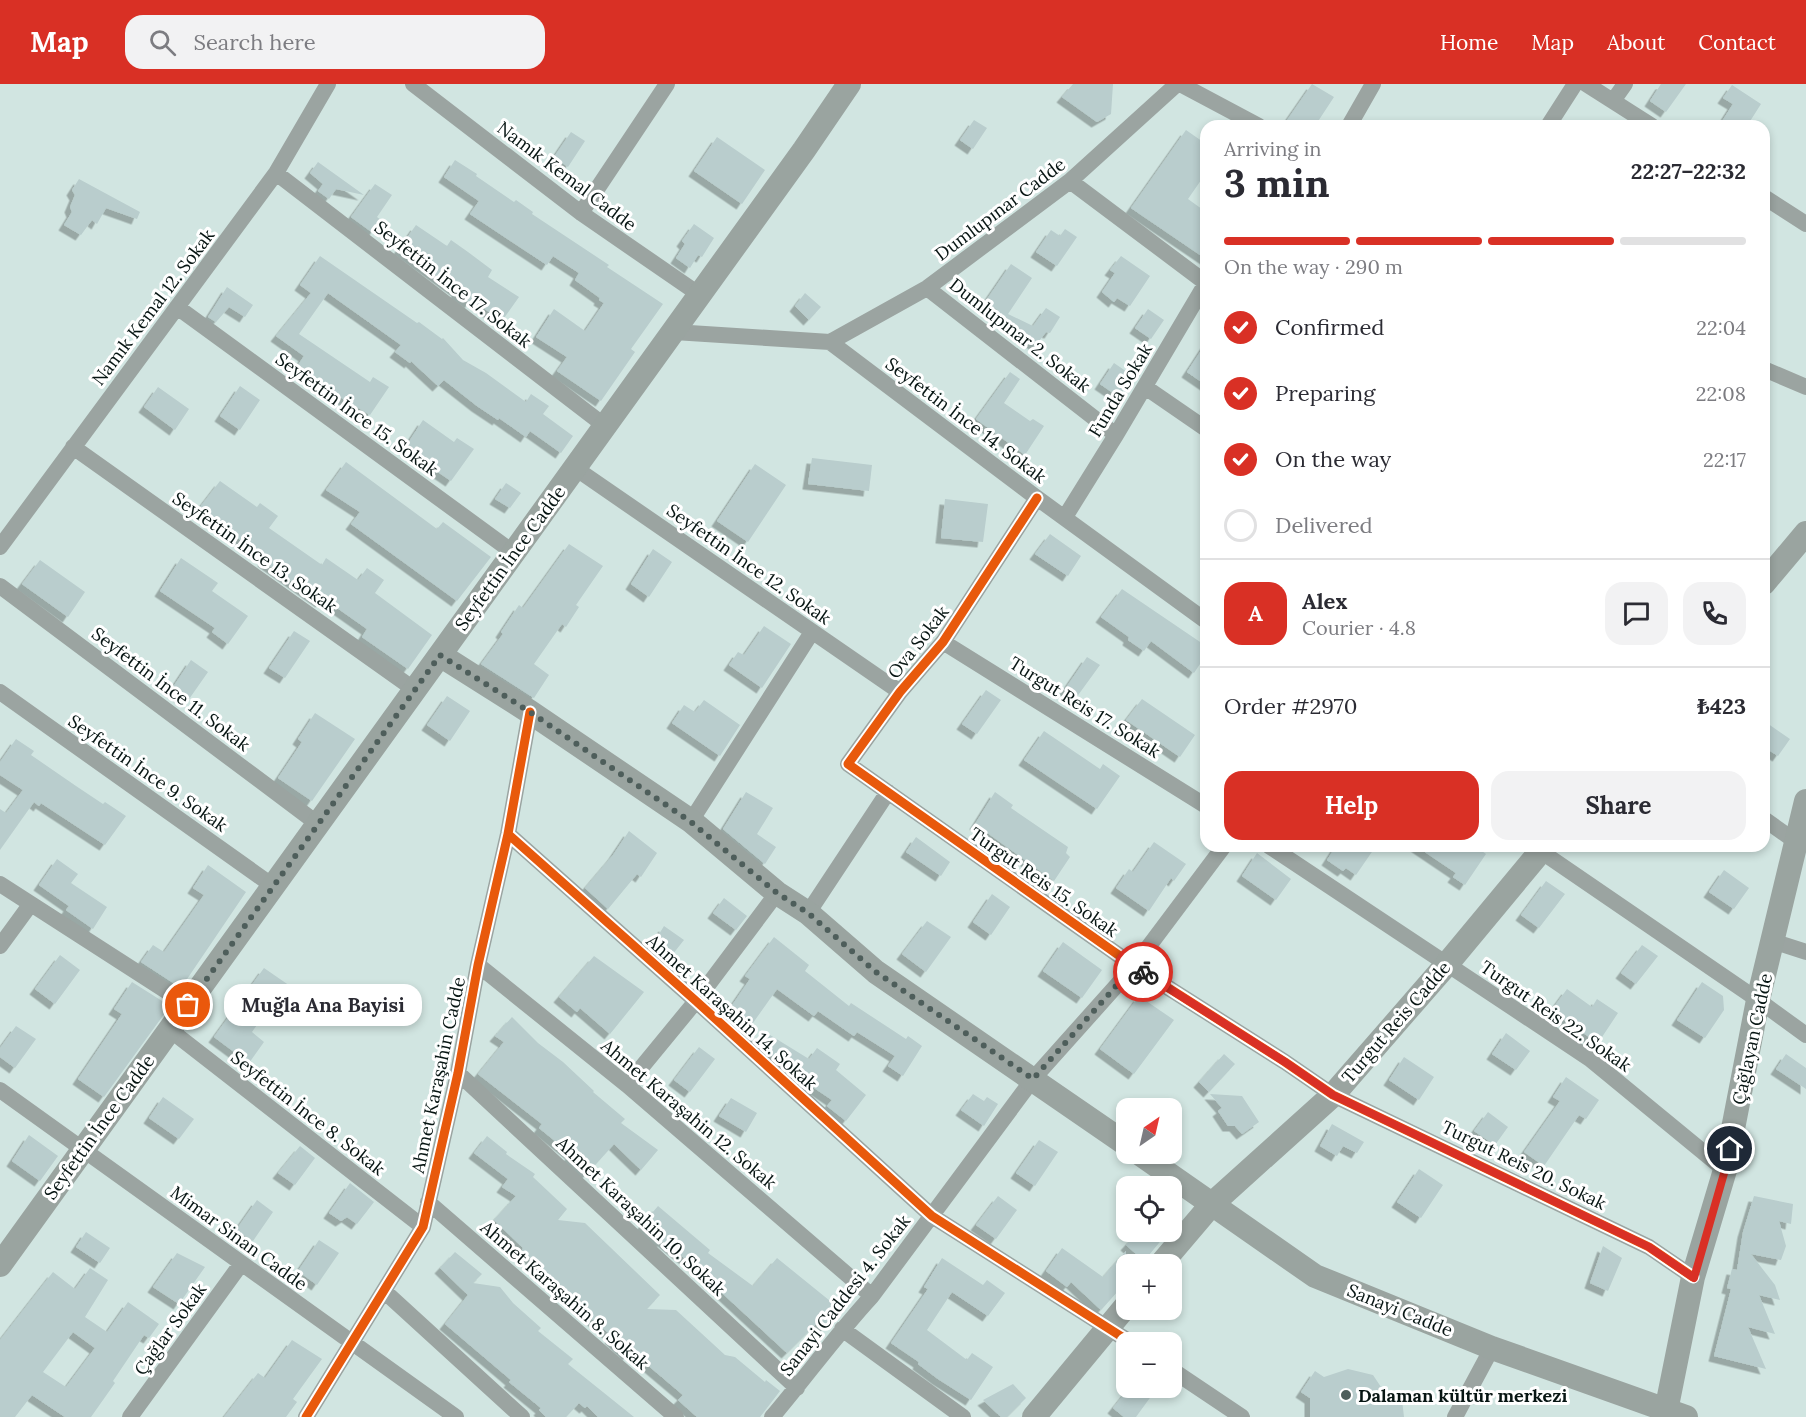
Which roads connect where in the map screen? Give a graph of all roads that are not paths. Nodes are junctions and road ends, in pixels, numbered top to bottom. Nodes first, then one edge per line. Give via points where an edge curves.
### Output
1 (328, 84) edge
2 (413, 84) edge
3 (667, 84) edge
4 (849, 84) edge
5 (1178, 84) edge
6 (1373, 84) edge
7 (1575, 84) edge
8 (1586, 84) edge
9 (1625, 84) edge
10 (1612, 101) junction
11 (1247, 120) edge
12 (1352, 120) edge
13 (1552, 120) edge
14 (1642, 120) edge
15 (276, 173) junction
16 (1070, 182) junction
17 (1770, 201) edge
18 (581, 213) junction
19 (1806, 224) edge
20 (1200, 279) edge
21 (927, 288) junction
22 (1200, 293) edge
23 (700, 295) junction
24 (177, 307) junction
25 (674, 332) junction
26 (830, 342) junction
27 (1770, 375) edge
28 (1145, 387) junction
29 (1806, 387) edge
30 (1200, 425) edge
31 (605, 426) junction
32 (1116, 435) junction
33 (73, 447) junction
34 (575, 468) junction
35 (1037, 498) junction
36 (1065, 517) junction
37 (1806, 532) edge
38 (0, 547) edge
39 (514, 553) junction
40 (1770, 576) edge
41 (0, 586) edge
42 (1200, 617) edge
43 (812, 632) junction
44 (943, 642) junction
45 (440, 655) junction
46 (415, 690) junction
47 (0, 692) edge
48 (900, 692) junction
49 (530, 712) junction
50 (888, 792) junction
51 (1200, 802) edge
52 (1805, 808) edge
53 (691, 822) junction
54 (1770, 823) edge
55 (318, 824) junction
56 (508, 834) junction
57 (1796, 841) junction
58 (1220, 852) edge
59 (1278, 852) edge
60 (1536, 852) edge
61 (1545, 852) edge
62 (0, 884) edge
63 (273, 886) junction
64 (777, 893) junction
65 (30, 905) junction
66 (808, 913) junction
67 (1772, 941) junction
68 (0, 946) edge
69 (1806, 952) edge
70 (1447, 964) junction
71 (478, 966) junction
72 (1134, 966) junction
73 (1758, 1000) junction
74 (696, 1001) junction
75 (188, 1005) junction
76 (170, 1030) junction
77 (1806, 1035) edge
78 (458, 1073) junction
79 (1033, 1079) junction
80 (627, 1085) junction
81 (0, 1089) edge
82 (1333, 1095) junction
83 (1116, 1137) edge
84 (83, 1150) junction
85 (1154, 1164) edge
86 (1725, 1170) junction
87 (428, 1202) junction
88 (1212, 1204) junction
89 (932, 1216) junction
90 (423, 1227) junction
91 (1170, 1254) edge
92 (241, 1264) junction
93 (0, 1265) edge
94 (1694, 1278) junction
95 (384, 1291) junction
96 (872, 1296) junction
97 (1116, 1318) edge
98 (1108, 1328) junction
99 (842, 1329) junction
100 (1116, 1333) edge
101 (352, 1344) junction
102 (1492, 1348) junction
103 (1182, 1377) edge
104 (797, 1388) junction
105 (1672, 1415) edge
106 (130, 1417) edge
107 (306, 1417) edge
108 (456, 1417) edge
109 (522, 1417) edge
110 (676, 1417) edge
111 (772, 1417) edge
112 (963, 1417) edge
113 (1034, 1417) edge
114 (1242, 1417) edge
115 (1455, 1417) edge

1 - 15 street, Namık Kemal 12. Sokak
2 - 18 street, Namık Kemal Cadde
3 - 18 street
4 - 23 street, Seyfettin İnce Cadde
5 - 11 street
5 - 16 street, Dumlupınar Cadde
6 - 12 street
7 - 13 street
8 - 10 street
9 - 10 street
10 - 14 street
15 - 24 street, Namık Kemal 12. Sokak
15 - 31 street, Seyfettin İnce 17. Sokak
16 - 20 street
16 - 21 street, Dumlupınar Cadde
17 - 19 street
18 - 23 street, Namık Kemal Cadde
21 - 26 street, Dumlupınar Cadde
21 - 32 street, Dumlupınar 2. Sokak
22 - 28 street, Funda Sokak
23 - 25 street, Seyfettin İnce Cadde
24 - 33 street, Namık Kemal 12. Sokak
24 - 39 street, Seyfettin İnce 15. Sokak
25 - 26 street
25 - 31 street, Seyfettin İnce Cadde
26 - 35 street, Seyfettin İnce 14. Sokak
27 - 29 street
28 - 30 street
28 - 32 street, Funda Sokak
31 - 34 street, Seyfettin İnce Cadde
32 - 36 street, Funda Sokak
33 - 38 street, Namık Kemal 12. Sokak
33 - 46 street, Seyfettin İnce 13. Sokak
34 - 39 street, Seyfettin İnce Cadde
34 - 43 street, Seyfettin İnce 12. Sokak
35 - 36 street, Seyfettin İnce 14. Sokak
35 - 44 street, Ova Sokak
36 - 42 street, Seyfettin İnce 14. Sokak
37 - 40 street
39 - 45 street, Seyfettin İnce Cadde
41 - 55 street, Seyfettin İnce 11. Sokak
43 - 48 street, Seyfettin İnce 12. Sokak
43 - 53 street
44 - 48 street, Ova Sokak
44 - 51 street, Turgut Reis 17. Sokak
45 - 46 street, Seyfettin İnce Cadde
45 - 49 street
46 - 55 street, Seyfettin İnce Cadde
47 - 63 street, Seyfettin İnce 9. Sokak
48 - 50 street, Ova Sokak via 848,764
49 - 53 street
49 - 56 street, Ahmet Karaşahin Cadde
50 - 66 street
50 - 72 street, Turgut Reis 15. Sokak
52 - 57 street, Çağlayan Cadde
53 - 64 street
54 - 57 street
55 - 63 street, Seyfettin İnce Cadde
56 - 71 street, Ahmet Karaşahin Cadde
56 - 74 street, Ahmet Karaşahin 14. Sokak
57 - 67 street, Çağlayan Cadde
58 - 72 street, Sanayi Caddesi 4. Sokak
59 - 70 street
60 - 70 street, Turgut Reis Cadde
61 - 73 street
62 - 65 street
63 - 75 street, Seyfettin İnce Cadde
64 - 66 street
64 - 74 street
65 - 68 street
65 - 75 street
66 - 79 street via 876,972
67 - 69 street
67 - 73 street, Çağlayan Cadde
70 - 82 street, Turgut Reis Cadde
70 - 86 street, Turgut Reis 22. Sokak via 1590,1059
71 - 78 street, Ahmet Karaşahin Cadde
71 - 80 street, Ahmet Karaşahin 12. Sokak
72 - 79 street, Sanayi Caddesi 4. Sokak
72 - 82 street, Turgut Reis 15. Sokak
73 - 77 street
73 - 86 street, Çağlayan Cadde
74 - 80 street
74 - 89 street, Ahmet Karaşahin 14. Sokak
75 - 76 street, Seyfettin İnce Cadde
76 - 84 street, Seyfettin İnce Cadde
76 - 90 street, Seyfettin İnce 8. Sokak
78 - 87 street, Ahmet Karaşahin Cadde
78 - 104 street, Ahmet Karaşahin 10. Sokak
79 - 83 street
79 - 89 street, Sanayi Caddesi 4. Sokak
80 - 96 street, Ahmet Karaşahin 12. Sokak
81 - 84 street, Mimar Sinan Cadde
82 - 88 street, Turgut Reis Cadde
82 - 94 street, Turgut Reis 20. Sokak via 1649,1247
84 - 92 street, Mimar Sinan Cadde
84 - 93 street, Seyfettin İnce Cadde
85 - 88 street, Sanayi Cadde
86 - 94 street, Çağlayan Cadde
87 - 90 street, Ahmet Karaşahin Cadde
87 - 110 street, Ahmet Karaşahin 8. Sokak
88 - 91 street, Turgut Reis Cadde
88 - 102 street, Sanayi Cadde via 1315,1276
89 - 96 street, Sanayi Caddesi 4. Sokak
89 - 98 street, Ahmet Karaşahin 14. Sokak
90 - 95 street, Ahmet Karaşahin Cadde
92 - 101 street, Mimar Sinan Cadde
92 - 106 street, Çağlar Sokak
94 - 105 street, Çağlayan Cadde
95 - 101 street, Ahmet Karaşahin Cadde
95 - 109 street
96 - 99 street, Sanayi Caddesi 4. Sokak
97 - 98 street
98 - 100 street, Ahmet Karaşahin 14. Sokak
98 - 113 street
99 - 104 street, Sanayi Caddesi 4. Sokak
99 - 112 street
101 - 107 street, Ahmet Karaşahin Cadde
101 - 108 street, Mimar Sinan Cadde
102 - 105 street, Sanayi Cadde
102 - 115 street
103 - 114 street
104 - 111 street, Sanayi Caddesi 4. Sokak

